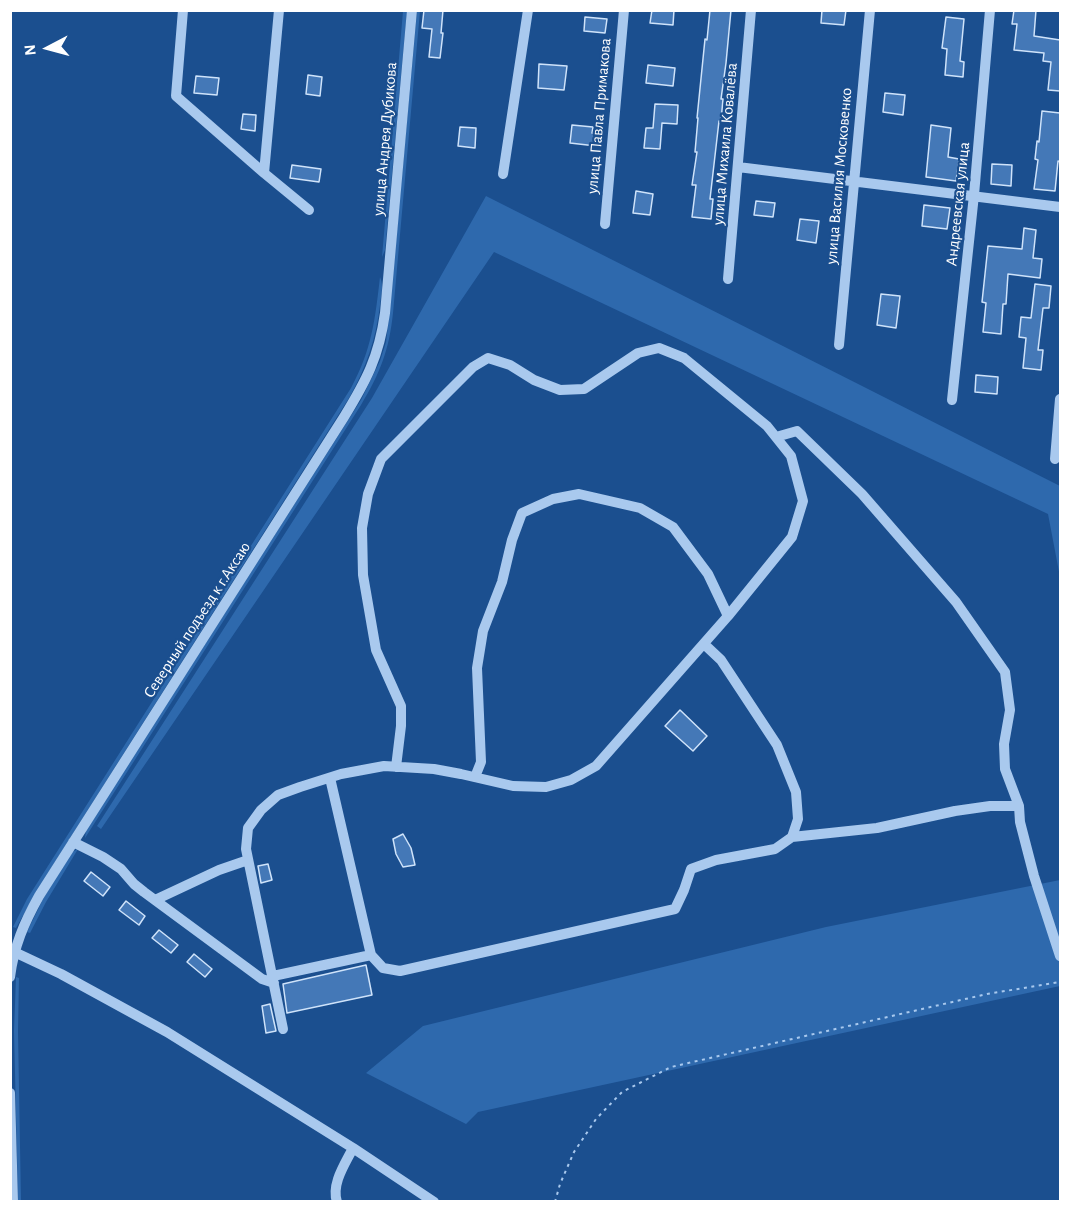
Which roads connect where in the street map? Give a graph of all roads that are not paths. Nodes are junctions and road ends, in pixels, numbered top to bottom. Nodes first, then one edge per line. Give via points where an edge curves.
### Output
1 (183, 10) edge
2 (279, 10) edge
3 (412, 10) edge
4 (528, 10) edge
5 (624, 10) edge
6 (751, 10) edge
7 (870, 10) edge
8 (990, 10) edge
9 (738, 167) junction
10 (264, 172) junction
11 (503, 174) dead end
12 (854, 182) junction
13 (974, 195) junction
14 (1060, 207) edge
15 (309, 210) dead end
16 (605, 224) dead end
17 (389, 271) joint
18 (728, 279) dead end
19 (839, 345) dead end
20 (1060, 399) edge
21 (952, 400) dead end
22 (776, 437) junction
23 (1055, 459) dead end
24 (728, 616) junction
25 (704, 644) junction
26 (396, 766) junction
27 (475, 777) junction
28 (330, 778) junction
29 (1019, 806) junction
30 (792, 837) junction
31 (73, 842) junction
32 (248, 860) junction
33 (154, 900) junction
34 (12, 951) edge
35 (371, 955) junction
36 (1060, 956) edge
37 (10, 977) edge
38 (273, 980) junction
39 (283, 1029) dead end
40 (10, 1093) edge
41 (353, 1148) junction
42 (430, 1200) edge
43 (13, 1202) edge
44 (338, 1202) edge

1 - 10 street via 176,96
2 - 10 street
3 - 17 street, улица Андрея Дубикова
4 - 11 street
5 - 16 street, улица Павла Примакова
6 - 9 street, улица Михаила Ковалёва
7 - 12 street, улица Василия Московенко
8 - 13 street, Андреевская улица
9 - 12 street
9 - 18 street, улица Михаила Ковалёва
10 - 15 street
12 - 13 street
12 - 19 street, улица Василия Московенко
13 - 14 street
13 - 21 street, Андреевская улица
17 - 31 street, Северный подъезд к г.Аксаю via 380,340 363,386
20 - 23 street
22 - 24 street via 791,456 803,501 792,537
22 - 26 street via 684,358 659,348 638,353 584,388 560,390 488,358 472,367 381,459 368,494 362,528 363,575 376,650 401,706
22 - 29 street via 797,431 862,494 956,602 1005,672 1010,710 1004,744 1005,769
24 - 25 street
24 - 27 street via 708,574 673,527 640,508 579,494 553,499 522,513 481,641 477,668 481,762
25 - 27 street via 596,766 571,780 546,787 513,786
25 - 30 street via 721,660 777,745 796,792 798,819
26 - 27 street
26 - 28 street
28 - 32 street via 278,795 261,810 248,828
28 - 35 street
29 - 30 street via 990,806 877,828
29 - 36 street via 1034,876
30 - 35 street via 775,849 691,869 675,909 400,971 382,968
31 - 33 street via 121,869
31 - 34 street, Северный подъезд к г.Аксаю via 30,912
32 - 33 street
32 - 38 street
33 - 38 street via 262,980
34 - 37 street, Северный подъезд к г.Аксаю
34 - 41 street via 167,1032
35 - 38 street
38 - 39 street
40 - 43 street
41 - 42 street
41 - 44 street via 336,1185

